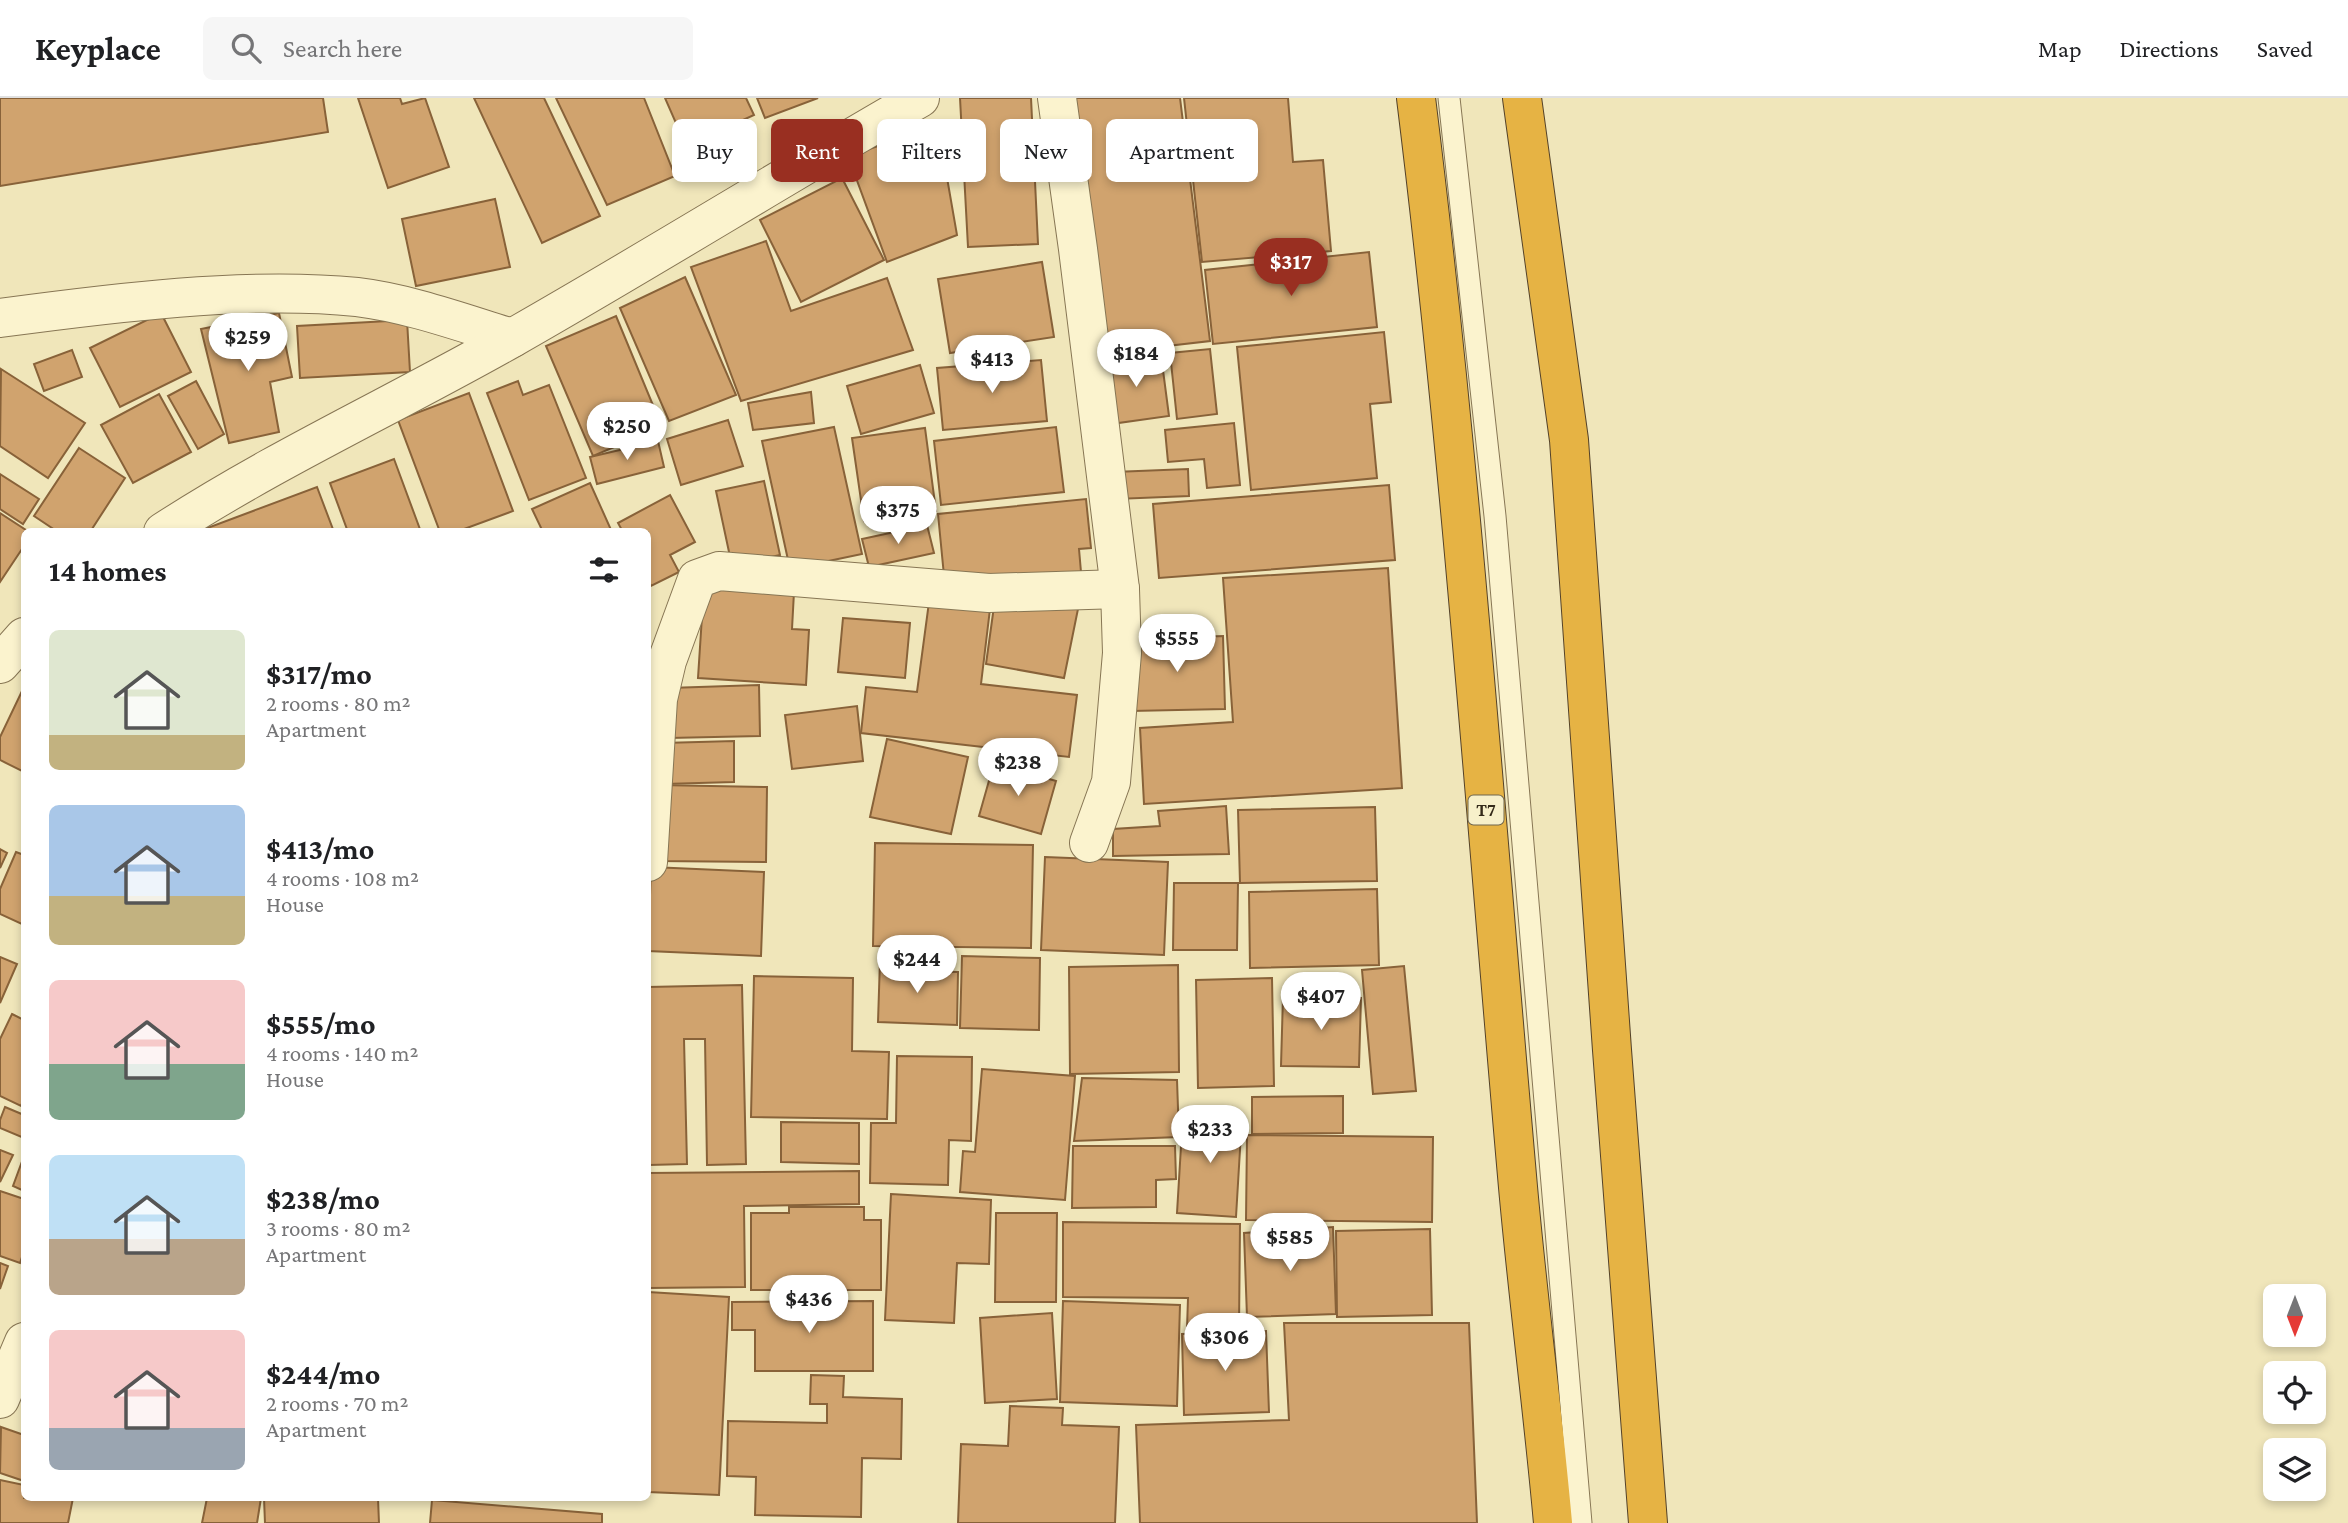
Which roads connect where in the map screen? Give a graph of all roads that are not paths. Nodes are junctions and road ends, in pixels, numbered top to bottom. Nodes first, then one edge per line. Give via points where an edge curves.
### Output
1 (920, 98) edge
2 (1057, 98) edge
3 (1416, 98) edge
4 (1449, 98) edge
5 (1522, 98) edge
6 (0, 318) edge
7 (512, 338) junction
8 (184, 526) edge
9 (1120, 589) junction
10 (21, 640) edge
11 (0, 664) edge
12 (651, 813) edge
13 (1089, 844) dead end
14 (21, 1349) edge
15 (0, 1399) edge
16 (1553, 1523) edge
17 (1581, 1523) edge
18 (1648, 1523) edge

1 - 7 street
2 - 9 street
3 - 16 highway, T7 via 1433,235 1518,1192
4 - 17 lane via 1495,516
5 - 18 highway via 1569,440
6 - 7 street via 263,294 358,297 436,314
7 - 8 street
9 - 12 street via 989,593 719,571 697,579 658,699
9 - 13 street via 1122,653 1111,782
10 - 11 street
14 - 15 street

